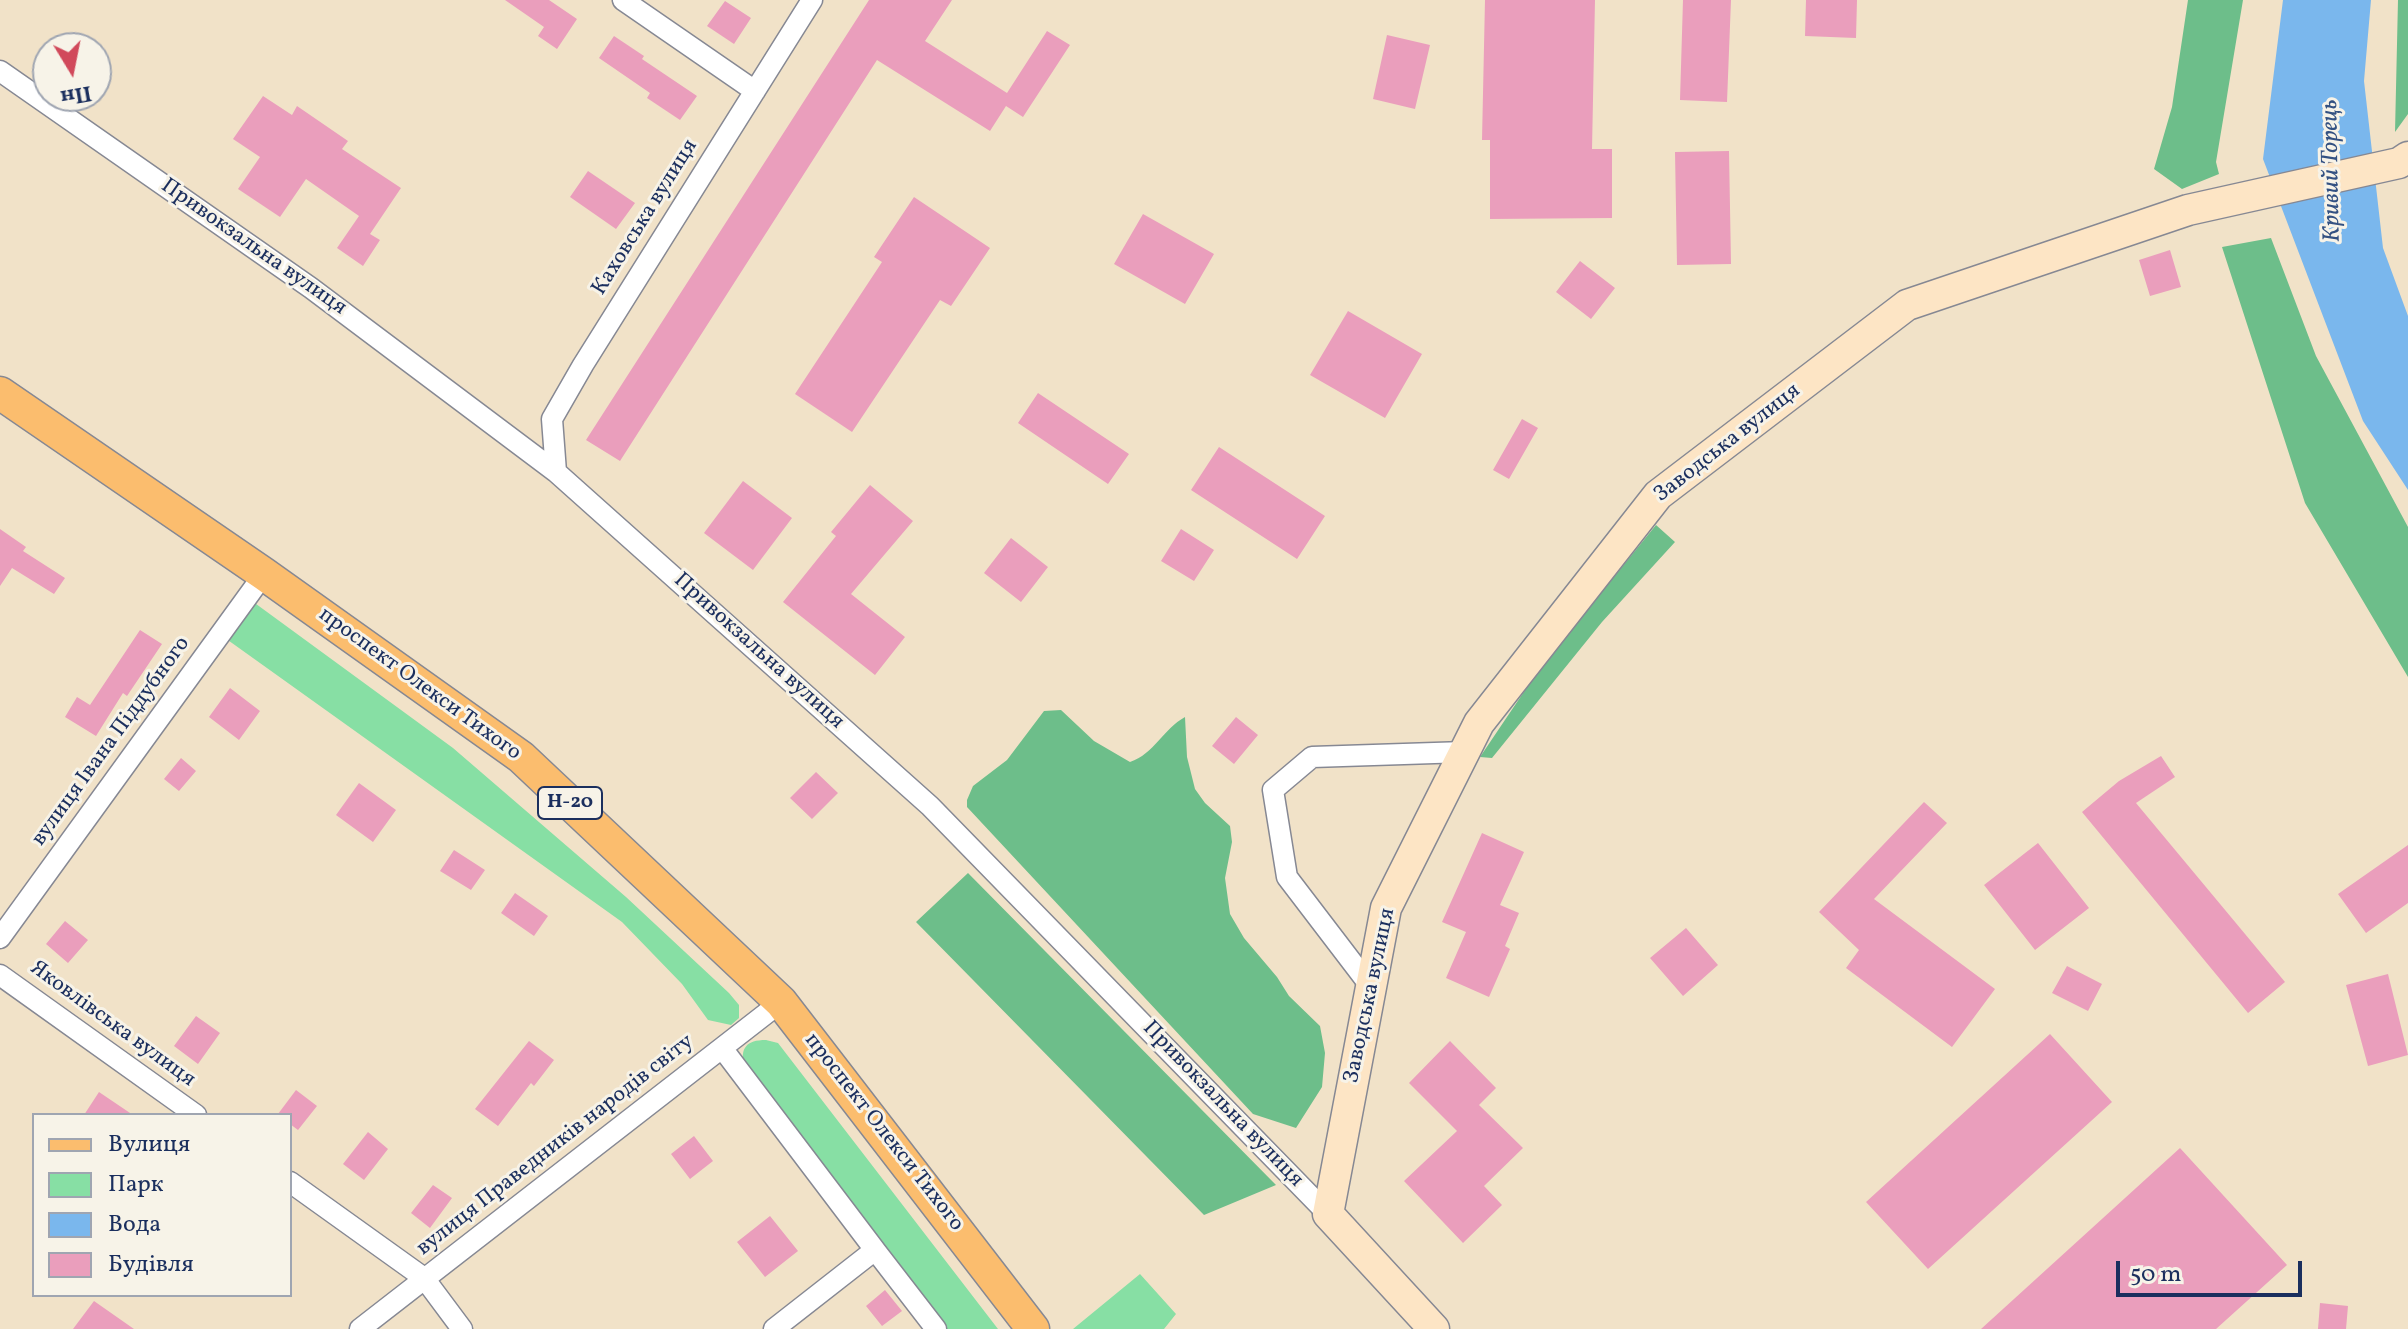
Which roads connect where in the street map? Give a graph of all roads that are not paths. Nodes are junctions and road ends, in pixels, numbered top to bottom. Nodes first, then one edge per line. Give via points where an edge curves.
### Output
1 (623, 0) edge
2 (812, 0) edge
3 (0, 71) edge
4 (755, 91) junction
5 (2403, 160) edge
6 (0, 393) edge
7 (556, 472) junction
8 (264, 574) junction
9 (1465, 752) junction
10 (0, 938) edge
11 (0, 975) edge
12 (1371, 987) junction
13 (781, 1002) junction
14 (722, 1048) junction
15 (193, 1113) edge
16 (292, 1183) edge
17 (1328, 1214) junction
18 (875, 1250) junction
19 (424, 1278) junction
20 (360, 1329) edge
21 (462, 1329) edge
22 (774, 1329) edge
23 (936, 1329) edge
24 (1033, 1329) edge
25 (1434, 1329) edge

1 - 4 street
2 - 4 street, Каховська вулиця
3 - 7 street, Привокзальна вулиця via 311,288
4 - 7 street, Каховська вулиця via 552,419
5 - 9 street, Заводська вулиця via 2188,210 1907,305 1658,495 1479,723
6 - 8 main road, проспект Олекси Тихого / Н-20
7 - 17 street, Привокзальна вулиця via 930,806
8 - 10 street, вулиця Івана Піддубного
8 - 13 main road, проспект Олекси Тихого / Н-20 via 521,757
9 - 12 street, Заводська вулиця via 1386,908
9 - 12 street via 1312,757 1273,790 1287,877
11 - 15 street, Яковлівська вулиця
12 - 17 street, Заводська вулиця
13 - 14 street, вулиця Праведників народів світу
13 - 24 main road, проспект Олекси Тихого / Н-20
14 - 18 street
14 - 19 street, вулиця Праведників народів світу
16 - 19 street
17 - 25 street, Привокзальна вулиця
18 - 22 street
18 - 23 street
19 - 20 street, вулиця Праведників народів світу
19 - 21 street

